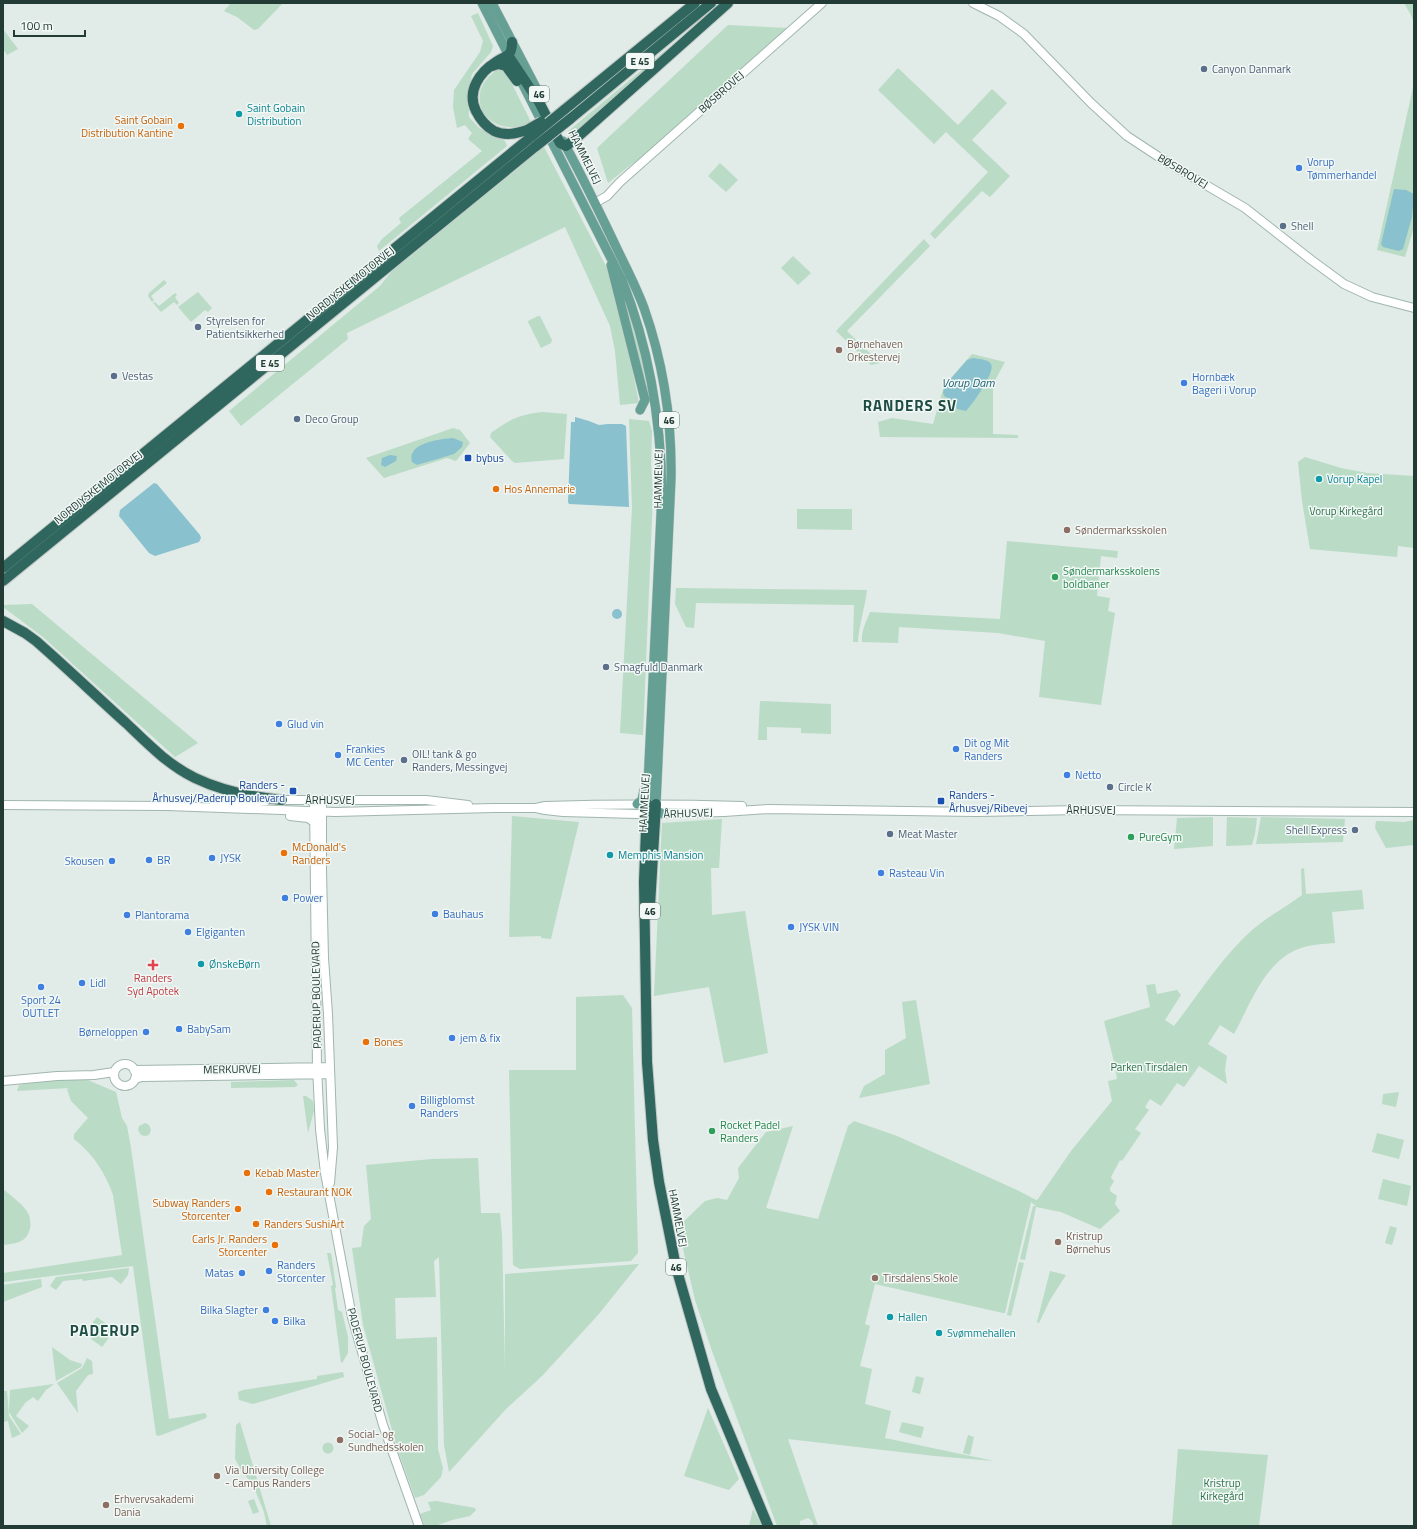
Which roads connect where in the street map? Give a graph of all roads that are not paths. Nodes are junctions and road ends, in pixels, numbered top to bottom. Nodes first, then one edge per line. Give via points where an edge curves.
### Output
1 (482, 3) edge
2 (492, 3) edge
3 (695, 3) edge
4 (711, 3) edge
5 (728, 3) edge
6 (822, 3) edge
7 (973, 3) edge
8 (512, 42) junction
9 (508, 54) junction
10 (488, 67) junction
11 (530, 101) junction
12 (565, 112) junction
13 (531, 138) junction
14 (552, 143) junction
15 (566, 146) junction
16 (593, 201) junction
17 (589, 214) junction
18 (606, 247) junction
19 (1414, 308) edge
20 (640, 410) dead end
21 (3, 568) edge
22 (3, 581) edge
23 (3, 621) edge
24 (282, 800) junction
25 (318, 804) junction
26 (3, 805) edge
27 (167, 806) junction
28 (493, 808) junction
29 (536, 808) junction
30 (236, 809) junction
31 (651, 809) junction
32 (768, 809) junction
33 (335, 812) junction
34 (1414, 812) edge
35 (314, 822) junction
36 (324, 922) junction
37 (646, 994) junction
38 (134, 1070) junction
39 (330, 1070) junction
40 (318, 1071) junction
41 (115, 1075) junction
42 (135, 1078) junction
43 (3, 1081) edge
44 (329, 1190) junction
45 (420, 1526) edge
46 (768, 1526) edge

1 - 9 main road, HAMMELVEJ / 46
2 - 8 main road, HAMMELVEJ / 46
3 - 12 highway
4 - 12 highway, NORDJYSKE MOTORVEJ / E 45
5 - 15 highway
6 - 16 street, BØSBROVEJ via 606,196
7 - 19 street, BØSBROVEJ via 999,16 1024,34 1127,136 1245,208 1345,284 1372,296
8 - 9 highway
8 - 15 main road, HAMMELVEJ / 46
9 - 10 highway
9 - 11 main road, HAMMELVEJ / 46
9 - 15 highway via 539,102 560,142
10 - 11 highway via 498,64 506,66
10 - 13 highway via 479,77 473,96 474,108 479,117 498,132
11 - 14 main road, HAMMELVEJ / 46
12 - 13 highway, NORDJYSKE MOTORVEJ / E 45, bridge
12 - 13 highway, bridge via 544,120
13 - 21 highway, NORDJYSKE MOTORVEJ / E 45
13 - 22 highway, NORDJYSKE MOTORVEJ / E 45
14 - 16 main road via 585,194
14 - 17 main road, HAMMELVEJ / 46
15 - 16 main road, HAMMELVEJ / 46
16 - 17 main road
16 - 31 main road, HAMMELVEJ / 46 via 645,313 658,361 669,424 671,479
17 - 18 main road, HAMMELVEJ / 46
18 - 20 main road via 645,400
18 - 31 main road, HAMMELVEJ / 46 via 627,292 642,338 652,384 660,442 662,493 652,719
23 - 24 highway via 36,641 146,742 181,770 201,781 232,792
24 - 25 street, ÅRHUSVEJ
24 - 27 street, ÅRHUSVEJ
25 - 28 street, ÅRHUSVEJ via 426,800
25 - 30 street, ÅRHUSVEJ
25 - 33 street, ÅRHUSVEJ
25 - 35 street, PADERUP BOULEVARD
25 - 36 street, PADERUP BOULEVARD
26 - 27 street, ÅRHUSVEJ
27 - 30 street, ÅRHUSVEJ
28 - 29 street, ÅRHUSVEJ
28 - 33 street, ÅRHUSVEJ
29 - 31 street, ÅRHUSVEJ via 545,806
29 - 31 street, ÅRHUSVEJ via 563,812
30 - 35 street via 308,818
31 - 32 street, ÅRHUSVEJ
31 - 32 street, ÅRHUSVEJ via 718,805
31 - 37 highway, HAMMELVEJ / 46
31 - 37 highway, HAMMELVEJ / 46 via 644,882
32 - 34 street, ÅRHUSVEJ via 976,812
33 - 36 street via 327,821
35 - 40 street, PADERUP BOULEVARD
36 - 39 street, PADERUP BOULEVARD
37 - 46 highway, HAMMELVEJ / 46 via 647,1062 653,1140 676,1267 710,1388
38 - 40 street, MERKURVEJ
38 - 41 street via 123,1064 119,1066
38 - 42 street
39 - 40 street, MERKURVEJ
39 - 44 street, PADERUP BOULEVARD via 333,1147
40 - 42 street, MERKURVEJ
40 - 44 street, PADERUP BOULEVARD via 320,1129
41 - 42 street via 118,1083 124,1086 131,1084
41 - 43 street via 56,1076
44 - 45 street, PADERUP BOULEVARD via 352,1317 383,1425

